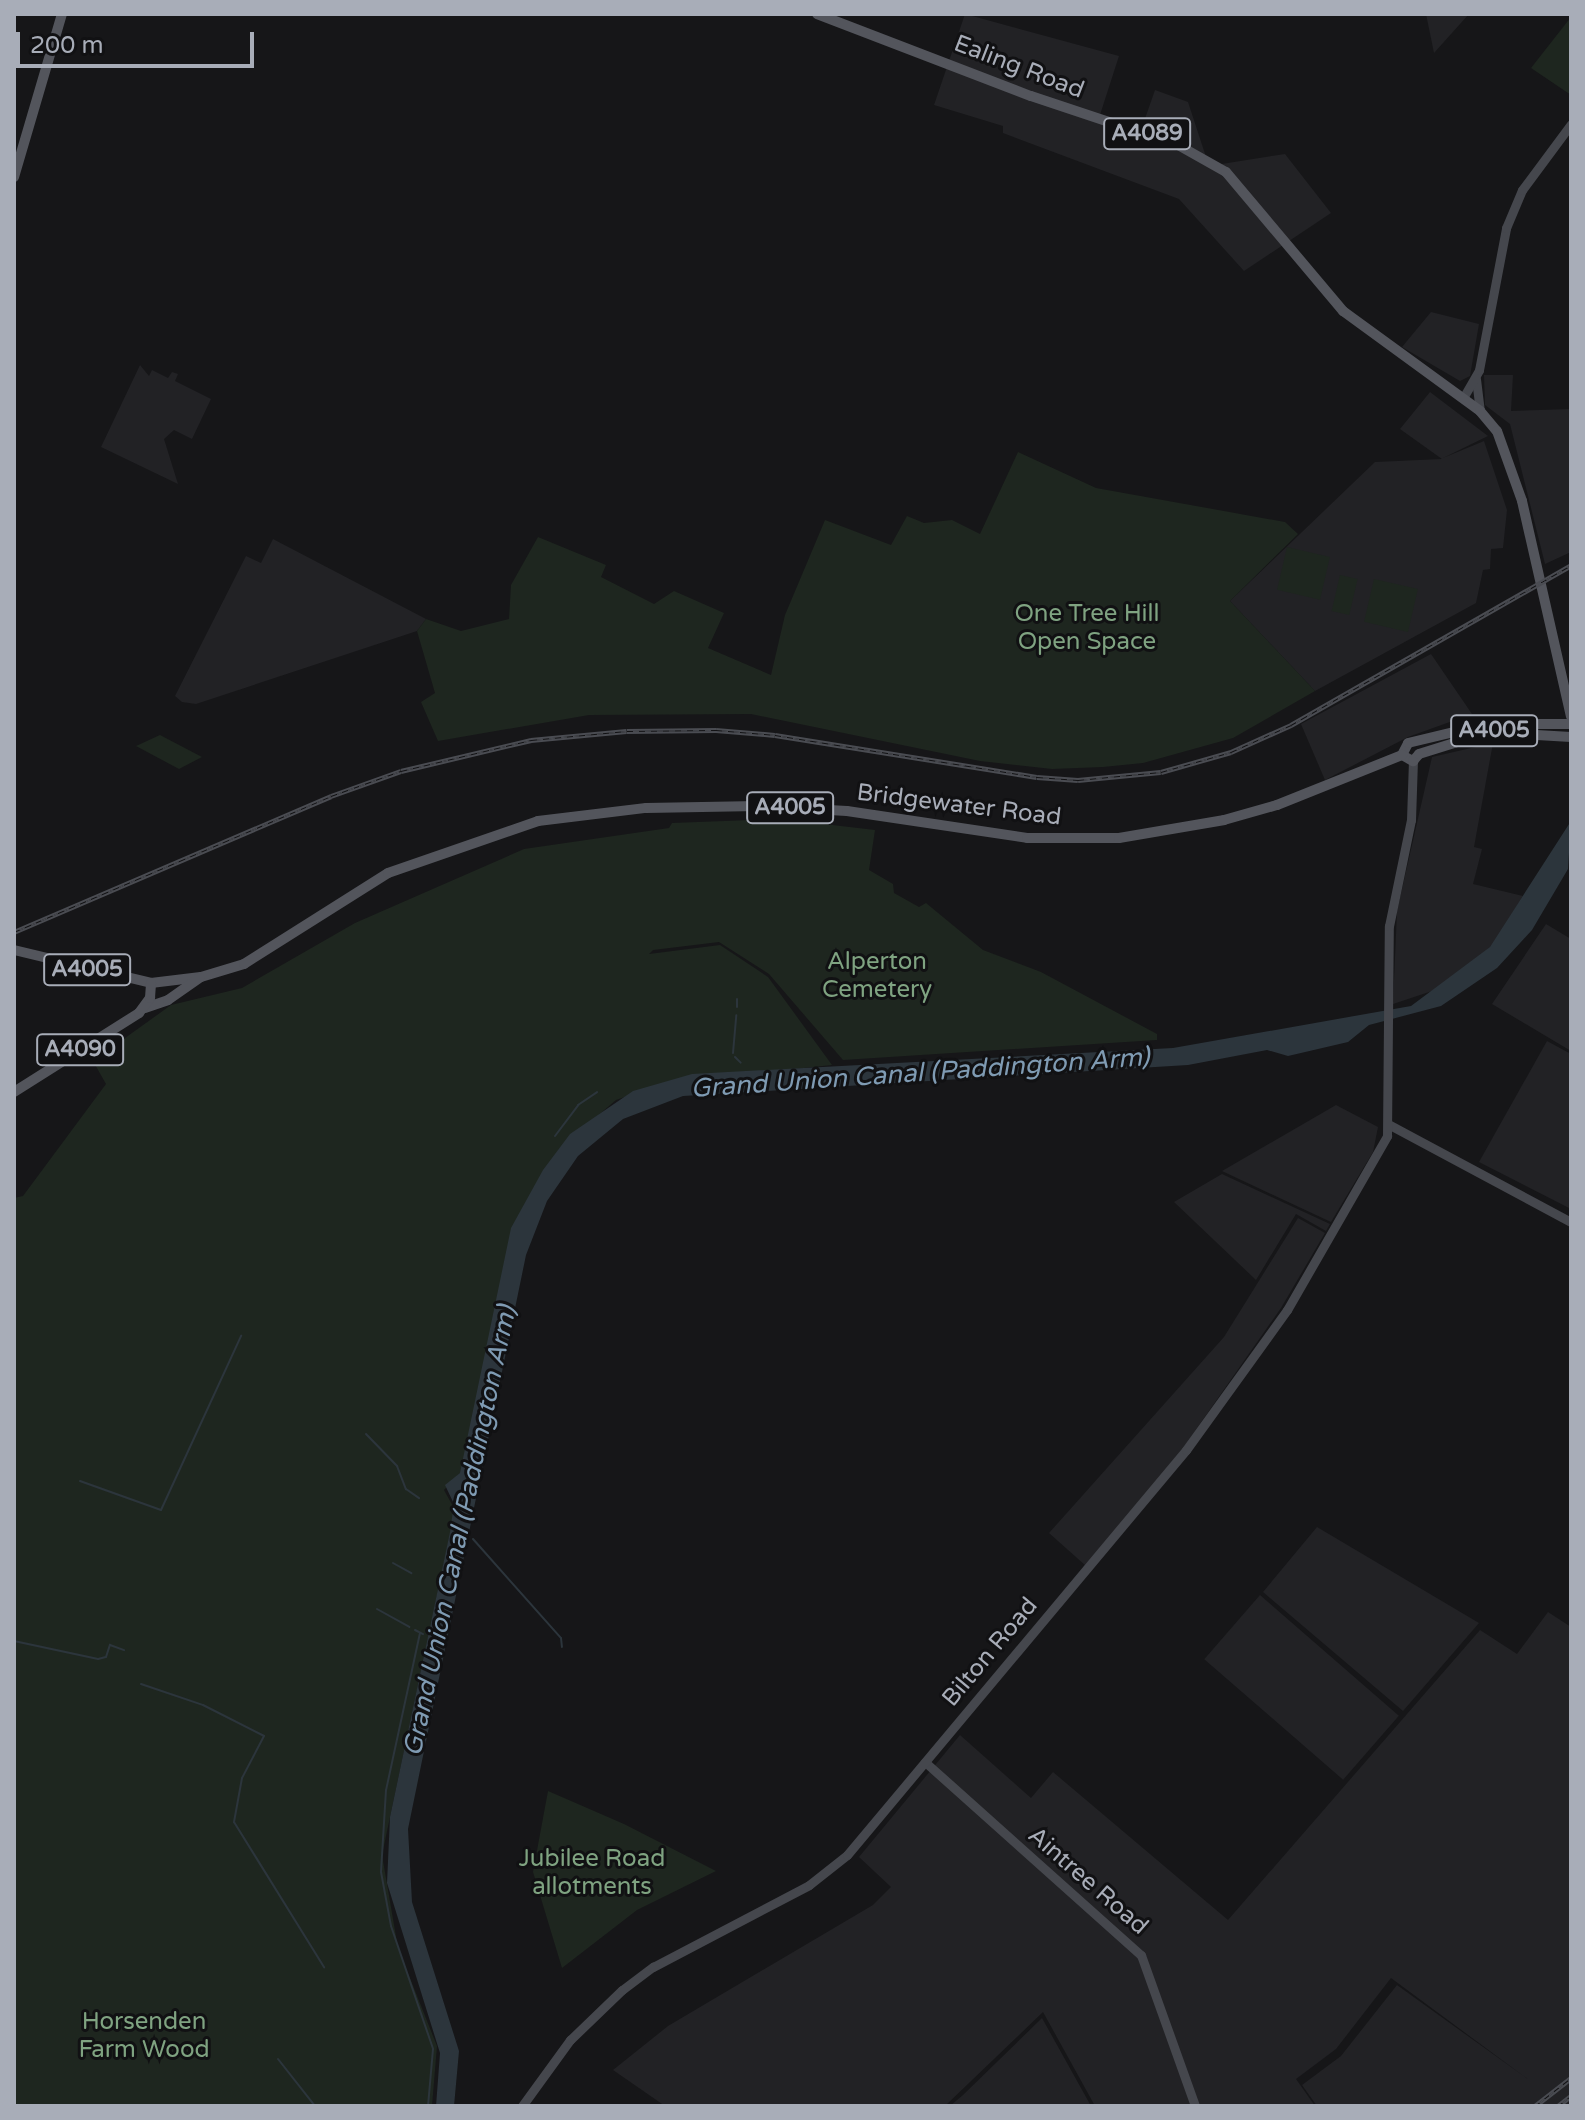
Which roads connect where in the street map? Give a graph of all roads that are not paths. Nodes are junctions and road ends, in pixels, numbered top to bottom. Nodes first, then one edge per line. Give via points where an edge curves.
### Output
1 (62, 14) edge
2 (817, 14) edge
3 (1571, 124) edge
4 (14, 177) edge
5 (1476, 379) junction
6 (1463, 398) junction
7 (1480, 411) junction
8 (1571, 717) edge
9 (1571, 724) edge
10 (1571, 737) edge
11 (1416, 753) junction
12 (1402, 755) junction
13 (19, 952) edge
14 (201, 977) junction
15 (151, 983) junction
16 (145, 1008) junction
17 (14, 1092) edge
18 (1388, 1124) junction
19 (1571, 1222) edge
20 (925, 1762) junction
21 (522, 2106) edge
22 (1195, 2106) edge

1 - 4 main road
2 - 6 main road, Ealing Road / A4089 via 1211,160 1343,311
3 - 5 street via 1522,190 1506,228
5 - 6 street
5 - 7 street
6 - 7 main road, A4089
7 - 8 main road, A4089 via 1502,441 1522,501
9 - 11 main road, A4005 via 1487,724
10 - 11 main road, A4005 via 1489,732
11 - 12 main road
11 - 12 main road via 1405,744
11 - 18 street, Bilton Road via 1411,820 1390,913
12 - 14 main road, Bridgewater Road / A4005 via 1277,805 1119,838 1027,838 847,811 758,806 646,808 538,821 388,873 244,964
13 - 15 main road, Bridgewater Road / A4005
14 - 15 main road, Bridgewater Road / A4005
14 - 16 main road, Bridgewater Road / A4005 via 168,1000
15 - 16 main road, A4090
16 - 17 main road, A4090
18 - 19 street
18 - 20 street, Bilton Road via 1379,1157 1287,1310 1224,1401
20 - 21 street, Bilton Road via 847,1855 824,1874 653,1967 622,1990 570,2040
20 - 22 street, Aintree Road via 1141,1955

